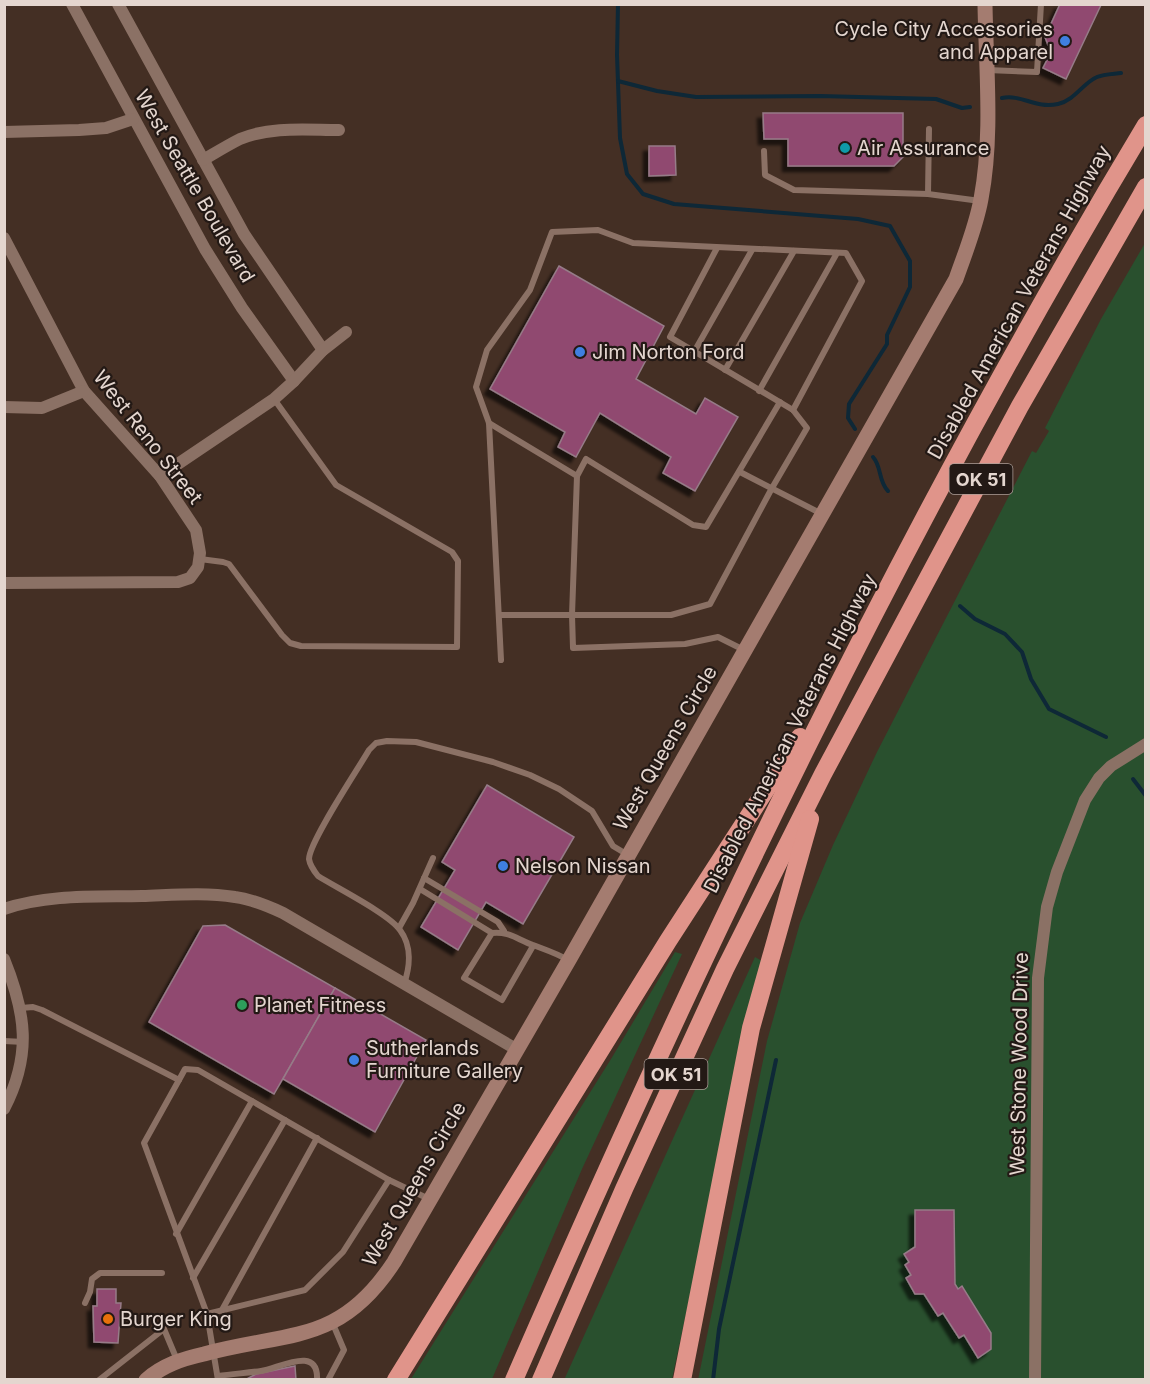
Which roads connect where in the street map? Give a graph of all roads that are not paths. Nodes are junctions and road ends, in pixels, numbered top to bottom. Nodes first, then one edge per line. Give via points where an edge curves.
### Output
1 (72, 4) edge
2 (118, 4) edge
3 (985, 4) edge
4 (1041, 4) edge
5 (986, 70) junction
6 (133, 119) junction
7 (1146, 125) edge
8 (929, 129) dead end
9 (339, 130) dead end
10 (4, 132) edge
11 (764, 151) dead end
12 (203, 160) junction
13 (1146, 187) edge
14 (928, 194) junction
15 (981, 201) junction
16 (4, 238) edge
17 (717, 248) junction
18 (752, 250) junction
19 (794, 251) junction
20 (837, 253) junction
21 (346, 332) dead end
22 (323, 350) junction
23 (694, 352) junction
24 (724, 370) junction
25 (294, 381) junction
26 (84, 391) junction
27 (759, 391) junction
28 (274, 399) junction
29 (780, 402) junction
30 (4, 407) edge
31 (793, 410) junction
32 (489, 423) junction
33 (740, 472) junction
34 (160, 476) junction
35 (577, 476) junction
36 (772, 488) junction
37 (822, 514) junction
38 (199, 563) junction
39 (4, 583) edge
40 (499, 615) junction
41 (572, 615) junction
42 (745, 651) junction
43 (853, 655) junction
44 (501, 660) dead end
45 (1146, 744) edge
46 (823, 774) junction
47 (628, 856) junction
48 (433, 858) dead end
49 (424, 878) junction
50 (420, 889) junction
51 (4, 909) edge
52 (399, 928) junction
53 (504, 931) junction
54 (492, 933) junction
55 (533, 945) junction
56 (4, 959) edge
57 (569, 960) junction
58 (404, 984) junction
59 (21, 1008) junction
60 (4, 1041) edge
61 (24, 1042) junction
62 (516, 1049) junction
63 (179, 1080) junction
64 (252, 1101) junction
65 (4, 1109) edge
66 (285, 1120) junction
67 (317, 1138) junction
68 (389, 1180) junction
69 (429, 1200) junction
70 (176, 1234) junction
71 (162, 1274) dead end
72 (193, 1278) junction
73 (85, 1304) dead end
74 (222, 1310) junction
75 (207, 1314) junction
76 (332, 1323) junction
77 (213, 1351) junction
78 (177, 1361) junction
79 (218, 1378) edge
80 (99, 1380) edge
81 (146, 1380) edge
82 (317, 1380) edge
83 (328, 1380) edge
84 (396, 1380) edge
85 (514, 1380) edge
86 (542, 1380) edge
87 (682, 1380) edge
88 (1035, 1380) edge

1 - 6 street, West Seattle Boulevard
2 - 12 street, West Seattle Boulevard
3 - 5 street, West Queens Circle
4 - 5 lane via 1037,72
5 - 15 street, West Queens Circle via 988,134
6 - 10 street via 106,128
6 - 25 street, West Seattle Boulevard via 205,249
7 - 43 highway, Disabled American Veterans Highway / OK 51 via 993,391
8 - 14 lane
9 - 12 street via 264,132
11 - 14 lane via 765,175 794,190
12 - 22 street, West Seattle Boulevard via 244,234
13 - 46 highway, OK 51 via 1015,416
14 - 15 lane
15 - 37 street, West Queens Circle via 956,279
16 - 26 street, West Reno Street
17 - 18 lane
17 - 23 lane via 670,337
17 - 32 lane via 633,243 598,230 552,232 530,291 487,350 476,387
18 - 19 lane
18 - 23 lane
19 - 20 lane
19 - 24 lane
20 - 27 lane
20 - 31 lane via 846,253 862,281
21 - 22 street
22 - 25 street
23 - 24 lane
24 - 27 lane
25 - 28 street
26 - 30 street via 42,408
26 - 34 street, West Reno Street
27 - 29 lane
28 - 34 street
28 - 38 lane via 336,484 452,552 458,561 457,647 290,643 228,564
29 - 31 lane
29 - 33 lane
31 - 36 lane via 807,428
32 - 35 lane
32 - 40 lane
33 - 35 lane via 706,527 693,525 586,459
33 - 36 lane
34 - 38 street, West Reno Street via 196,530
35 - 41 lane
36 - 37 lane
36 - 41 lane via 710,604 671,615
37 - 42 street, West Queens Circle
38 - 39 street via 190,578 171,583
40 - 41 lane
40 - 44 lane
41 - 42 lane via 573,648 685,644 718,636
42 - 47 street, West Queens Circle
43 - 84 highway via 668,941
43 - 85 highway, Disabled American Veterans Highway / OK 51 via 704,957 596,1190
45 - 88 street, West Stone Wood Drive via 1111,766 1085,800 1056,872 1041,942
46 - 86 highway, OK 51 via 725,969
46 - 87 highway via 751,1028
47 - 52 lane via 613,846 592,811 538,778 433,745 376,743 316,839 309,859 318,876
47 - 57 street, West Queens Circle
48 - 49 lane
49 - 50 lane
49 - 53 lane via 498,922
50 - 52 lane
50 - 54 lane
51 - 58 street via 57,898 208,894 236,897 283,913
52 - 58 lane via 409,960
53 - 54 lane
53 - 55 lane
54 - 55 lane via 464,978 502,1000
55 - 57 lane
56 - 59 street
57 - 62 street, West Queens Circle
58 - 62 street
59 - 61 street
59 - 63 lane via 33,1006 42,1010
60 - 61 lane
61 - 65 street via 19,1074
62 - 69 street, West Queens Circle
63 - 64 lane via 185,1069 198,1070
63 - 70 lane via 144,1143
64 - 66 lane
64 - 70 lane
66 - 67 lane
66 - 72 lane
67 - 68 lane
67 - 74 lane
68 - 69 lane
68 - 74 lane via 343,1252 304,1290
69 - 76 street, West Queens Circle via 380,1284 361,1304
70 - 72 lane
71 - 73 lane via 100,1273 92,1280
72 - 75 lane
74 - 75 lane
75 - 77 lane
76 - 77 street, West Queens Circle via 307,1333
76 - 83 lane via 344,1350
77 - 78 street, West Queens Circle
77 - 79 lane
78 - 80 lane via 164,1329
78 - 81 street, West Queens Circle via 156,1370
79 - 82 lane via 300,1360 314,1365

